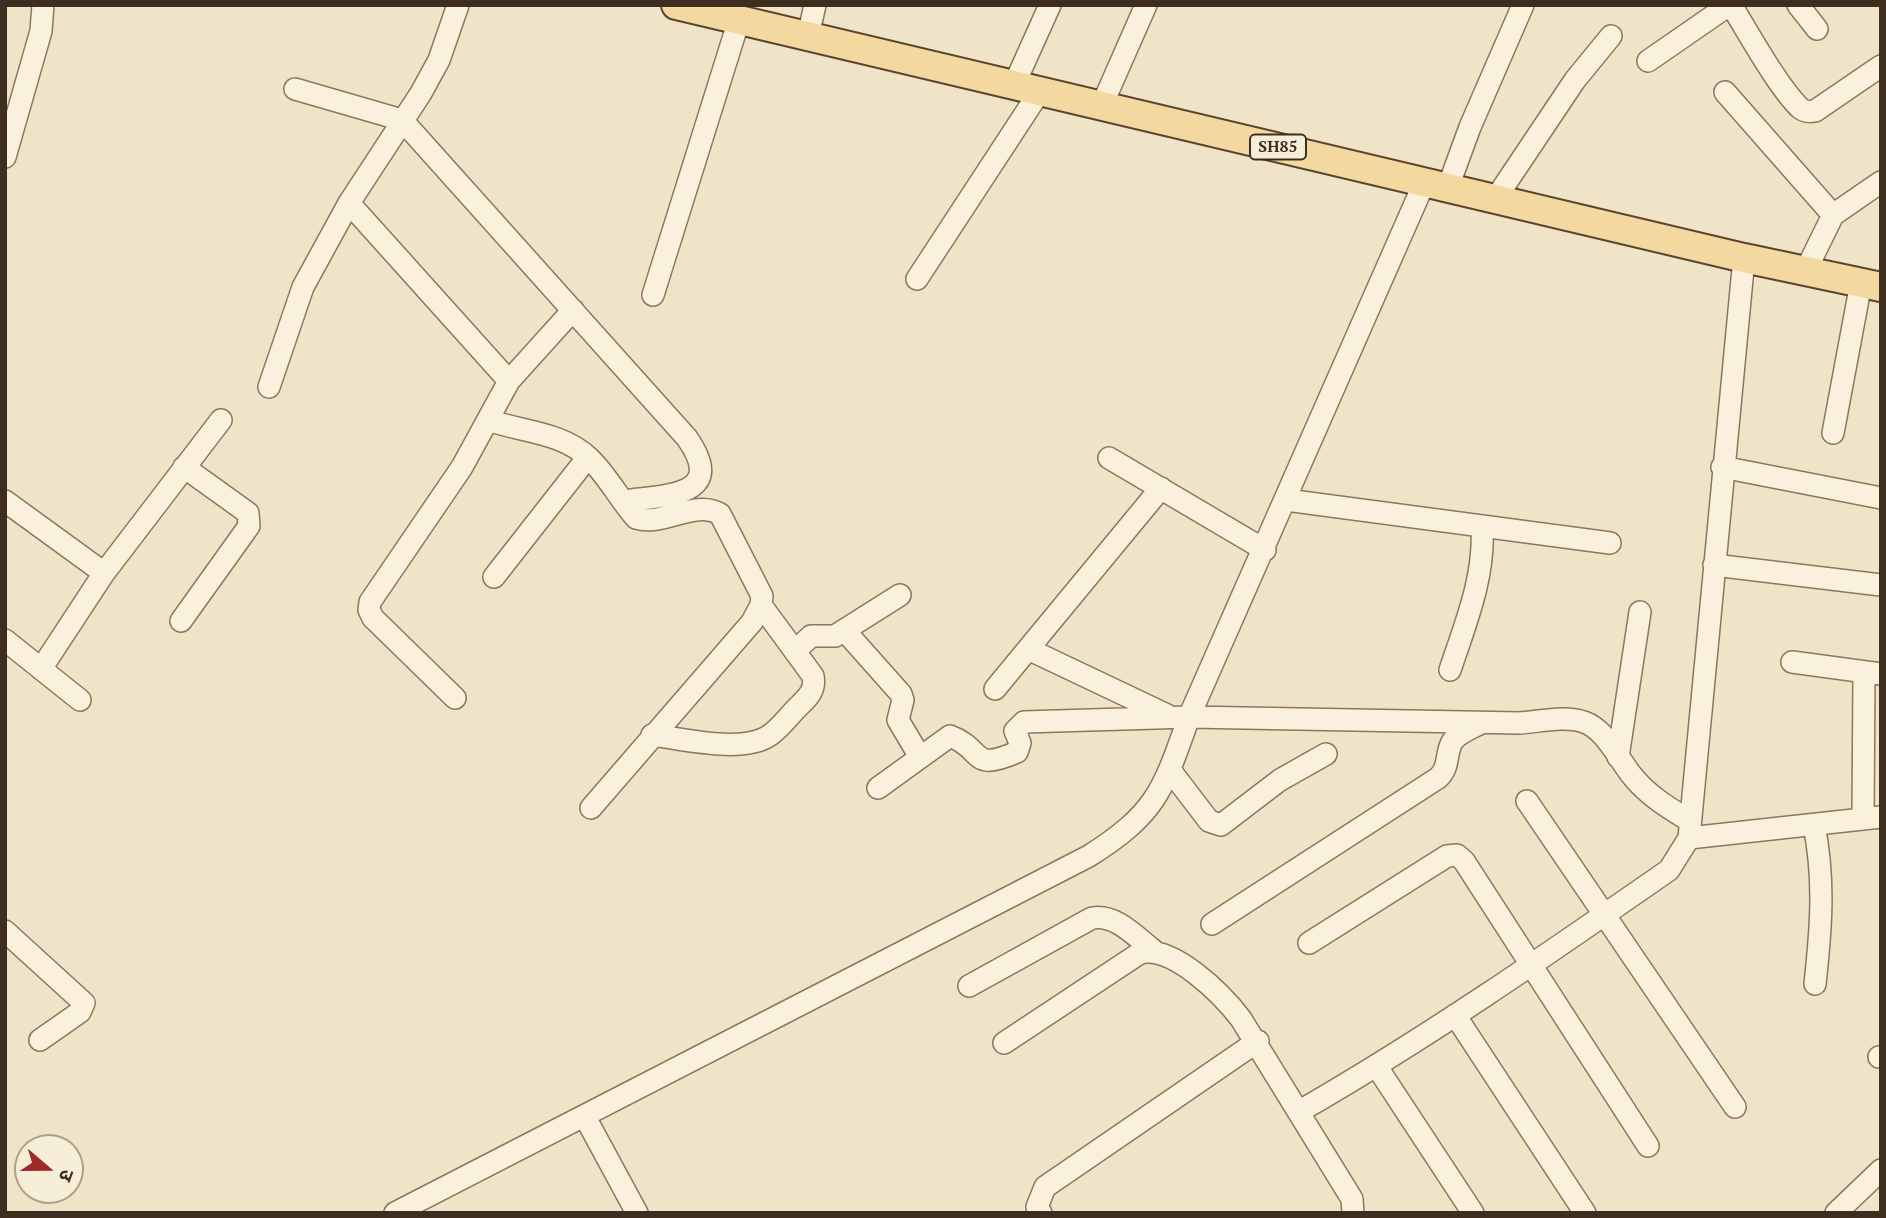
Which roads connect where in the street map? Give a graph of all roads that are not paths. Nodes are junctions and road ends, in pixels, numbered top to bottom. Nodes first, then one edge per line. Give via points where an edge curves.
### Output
1 (43, 5) edge
2 (55, 5) edge
3 (458, 5) edge
4 (676, 5) edge
5 (815, 5) edge
6 (1050, 5) edge
7 (1146, 5) edge
8 (1523, 5) edge
9 (1730, 5) edge
10 (1798, 5) edge
11 (724, 13) edge
12 (1817, 29) dead end
13 (41, 31) junction
14 (808, 36) junction
15 (1611, 36) dead end
16 (1648, 61) dead end
17 (1881, 66) edge
18 (1027, 88) junction
19 (295, 89) dead end
20 (1725, 92) dead end
21 (1102, 105) junction
22 (402, 120) junction
23 (5, 157) edge
24 (1881, 182) edge
25 (1437, 184) junction
26 (1496, 198) junction
27 (349, 203) junction
28 (1833, 215) junction
29 (1744, 258) junction
30 (1805, 270) junction
31 (917, 279) dead end
32 (1871, 285) edge
33 (653, 295) dead end
34 (573, 310) junction
35 (509, 381) junction
36 (269, 387) dead end
37 (221, 421) dead end
38 (488, 421) junction
39 (1833, 433) dead end
40 (588, 457) junction
41 (1109, 458) dead end
42 (184, 467) junction
43 (1722, 467) junction
44 (1161, 488) junction
45 (1881, 498) edge
46 (1286, 500) junction
47 (624, 501) junction
48 (5, 502) edge
49 (1482, 526) junction
50 (1610, 542) dead end
51 (1265, 550) junction
52 (1714, 565) junction
53 (104, 573) junction
54 (494, 578) dead end
55 (1881, 585) edge
56 (900, 595) dead end
57 (761, 606) junction
58 (1640, 612) dead end
59 (181, 621) dead end
60 (845, 631) junction
61 (5, 640) edge
62 (1028, 649) junction
63 (795, 651) junction
64 (1793, 662) dead end
65 (41, 669) junction
66 (1450, 670) dead end
67 (1872, 673) edge
68 (995, 689) dead end
69 (455, 698) dead end
70 (80, 700) dead end
71 (1180, 717) junction
72 (1483, 722) junction
73 (652, 735) junction
74 (1326, 754) dead end
75 (920, 757) junction
76 (1618, 757) junction
77 (1170, 770) junction
78 (878, 788) dead end
79 (1527, 801) dead end
80 (591, 808) dead end
81 (1872, 818) edge
82 (1814, 825) junction
83 (1689, 830) junction
84 (1604, 915) junction
85 (1212, 924) dead end
86 (5, 931) edge
87 (1309, 943) dead end
88 (1153, 950) junction
89 (1530, 966) junction
90 (1815, 984) dead end
91 (969, 986) dead end
92 (1455, 1015) junction
93 (40, 1040) dead end
94 (1258, 1041) junction
95 (1004, 1043) dead end
96 (1377, 1067) junction
97 (1735, 1107) dead end
98 (1300, 1111) junction
99 (585, 1117) junction
100 (1648, 1146) dead end
101 (1881, 1170) edge
102 (395, 1213) edge
103 (637, 1213) edge
104 (1041, 1213) edge
105 (1353, 1213) edge
106 (1473, 1213) edge
107 (1585, 1213) edge
108 (1836, 1213) edge

1 - 13 street
2 - 13 street
3 - 22 street via 439,60
4 - 11 main road, SH85
5 - 14 street
6 - 18 street
7 - 21 street
8 - 25 street via 1470,127
9 - 16 street
9 - 17 street via 1807,113
10 - 12 street
11 - 14 main road, SH85
11 - 33 street
13 - 23 street
14 - 18 main road, SH85
15 - 26 street via 1575,80
18 - 21 main road, SH85
18 - 31 street
19 - 22 street
20 - 28 street
21 - 25 main road, SH85
22 - 27 street
22 - 34 street
24 - 28 street
25 - 26 main road, SH85
25 - 46 street
26 - 29 main road, SH85
27 - 35 street
27 - 36 street via 303,288
28 - 30 street
29 - 30 main road, SH85
29 - 43 street
30 - 32 main road, SH85
32 - 39 street
34 - 35 street
34 - 47 street via 700,456 697,484 685,492
35 - 38 street
37 - 42 street
38 - 40 street via 545,434
38 - 69 street via 369,610
40 - 47 street
40 - 54 street
41 - 44 street
42 - 53 street
42 - 59 street via 250,518 249,526
43 - 45 street
43 - 52 street
44 - 51 street
44 - 62 street
46 - 49 street
46 - 51 street
47 - 57 street via 636,518 644,521 703,509 720,514 762,596
48 - 53 street
49 - 50 street
49 - 66 street via 1482,564
51 - 71 street
52 - 55 street
52 - 83 street
53 - 65 street
56 - 60 street
57 - 63 street
57 - 73 street
58 - 76 street
60 - 63 street via 811,636
60 - 75 street via 901,694 898,720
61 - 65 street
62 - 68 street
62 - 71 street
63 - 73 street via 815,685 770,735 755,743 732,744
64 - 67 street
65 - 70 street
67 - 81 street
71 - 72 street
71 - 75 street via 1024,722 1015,731 1020,743 1017,752 995,761 974,756 950,736
71 - 77 street
72 - 76 street via 1585,722
72 - 85 street via 1451,744 1445,771 1438,778
73 - 80 street
74 - 77 street via 1280,780 1222,825 1209,821
75 - 78 street
76 - 83 street
77 - 99 street via 1143,817 1089,856
79 - 84 street
81 - 82 street
82 - 83 street
82 - 90 street via 1823,896
83 - 84 street via 1669,870
84 - 89 street
84 - 97 street
86 - 93 street via 84,1003 80,1012
87 - 89 street via 1447,856 1457,855
88 - 91 street via 1115,921 1092,918
88 - 94 street via 1176,961 1226,999
88 - 95 street via 1140,953
89 - 92 street
89 - 100 street
92 - 96 street
92 - 107 street
94 - 98 street
94 - 104 street via 1045,1187 1037,1207
96 - 98 street
96 - 106 street
98 - 105 street via 1352,1199
99 - 102 street
99 - 103 street
101 - 108 street

